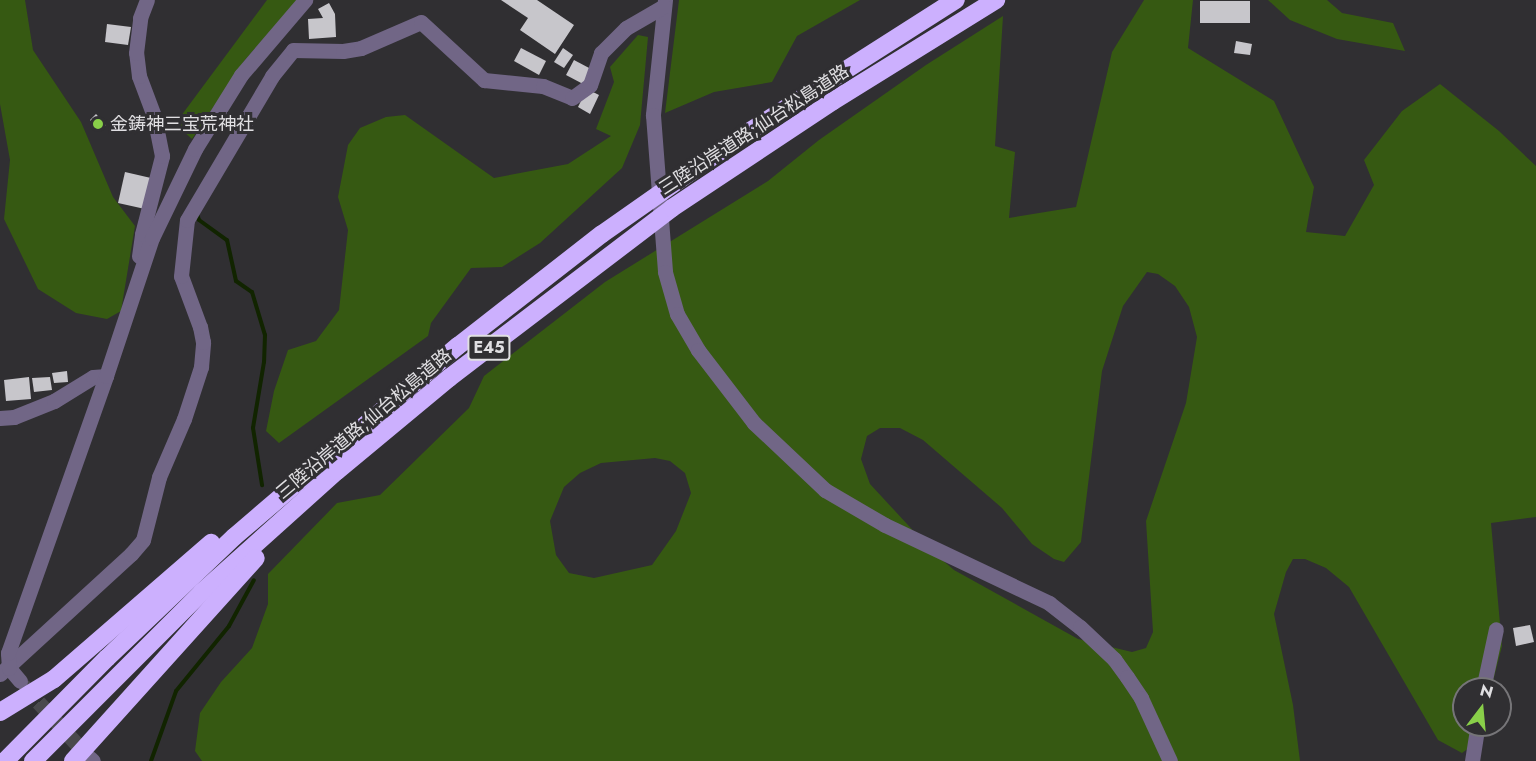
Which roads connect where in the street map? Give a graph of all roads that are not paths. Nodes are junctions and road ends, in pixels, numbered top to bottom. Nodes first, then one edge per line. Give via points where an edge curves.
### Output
1 (147, 0) edge
2 (305, 0) edge
3 (956, 0) edge
4 (996, 0) edge
5 (664, 3) edge
6 (136, 282) junction
7 (106, 376) junction
8 (0, 418) edge
9 (321, 460) junction
10 (337, 471) junction
11 (1496, 629) dead end
12 (5, 671) edge
13 (1486, 677) edge
14 (20, 681) tunnel mouth
15 (0, 712) edge
16 (1476, 737) edge
17 (86, 760) edge
18 (6, 761) edge
19 (33, 761) edge
20 (1170, 761) edge
21 (1473, 761) edge

1 - 6 street via 140,18 136,52 162,156 142,234
2 - 6 street via 240,75 195,149 152,238
3 - 9 highway, 三陸沿岸道路;仙台松島道路 / E45 via 739,138 602,234
4 - 10 highway, 三陸沿岸道路;仙台松島道路 / E45 via 833,101 672,208 449,378
5 - 12 street via 626,28 601,53 590,85 572,98 543,86 484,80 421,22 361,48 293,50 266,86 187,220 181,276 200,327 201,367 159,477 143,540
5 - 20 street via 654,131 665,272 678,314 698,350 754,423 825,490 885,525 1049,603 1080,627 1128,677
6 - 7 street
7 - 8 street via 93,377 54,401 14,417
7 - 12 street
9 - 15 highway via 216,538 54,679
9 - 18 highway, 三陸沿岸道路;仙台松島道路 / E45 via 174,593
10 - 17 highway
10 - 19 highway, 三陸沿岸道路;仙台松島道路 / E45 via 202,592
11 - 13 street
12 - 14 street
16 - 21 street

